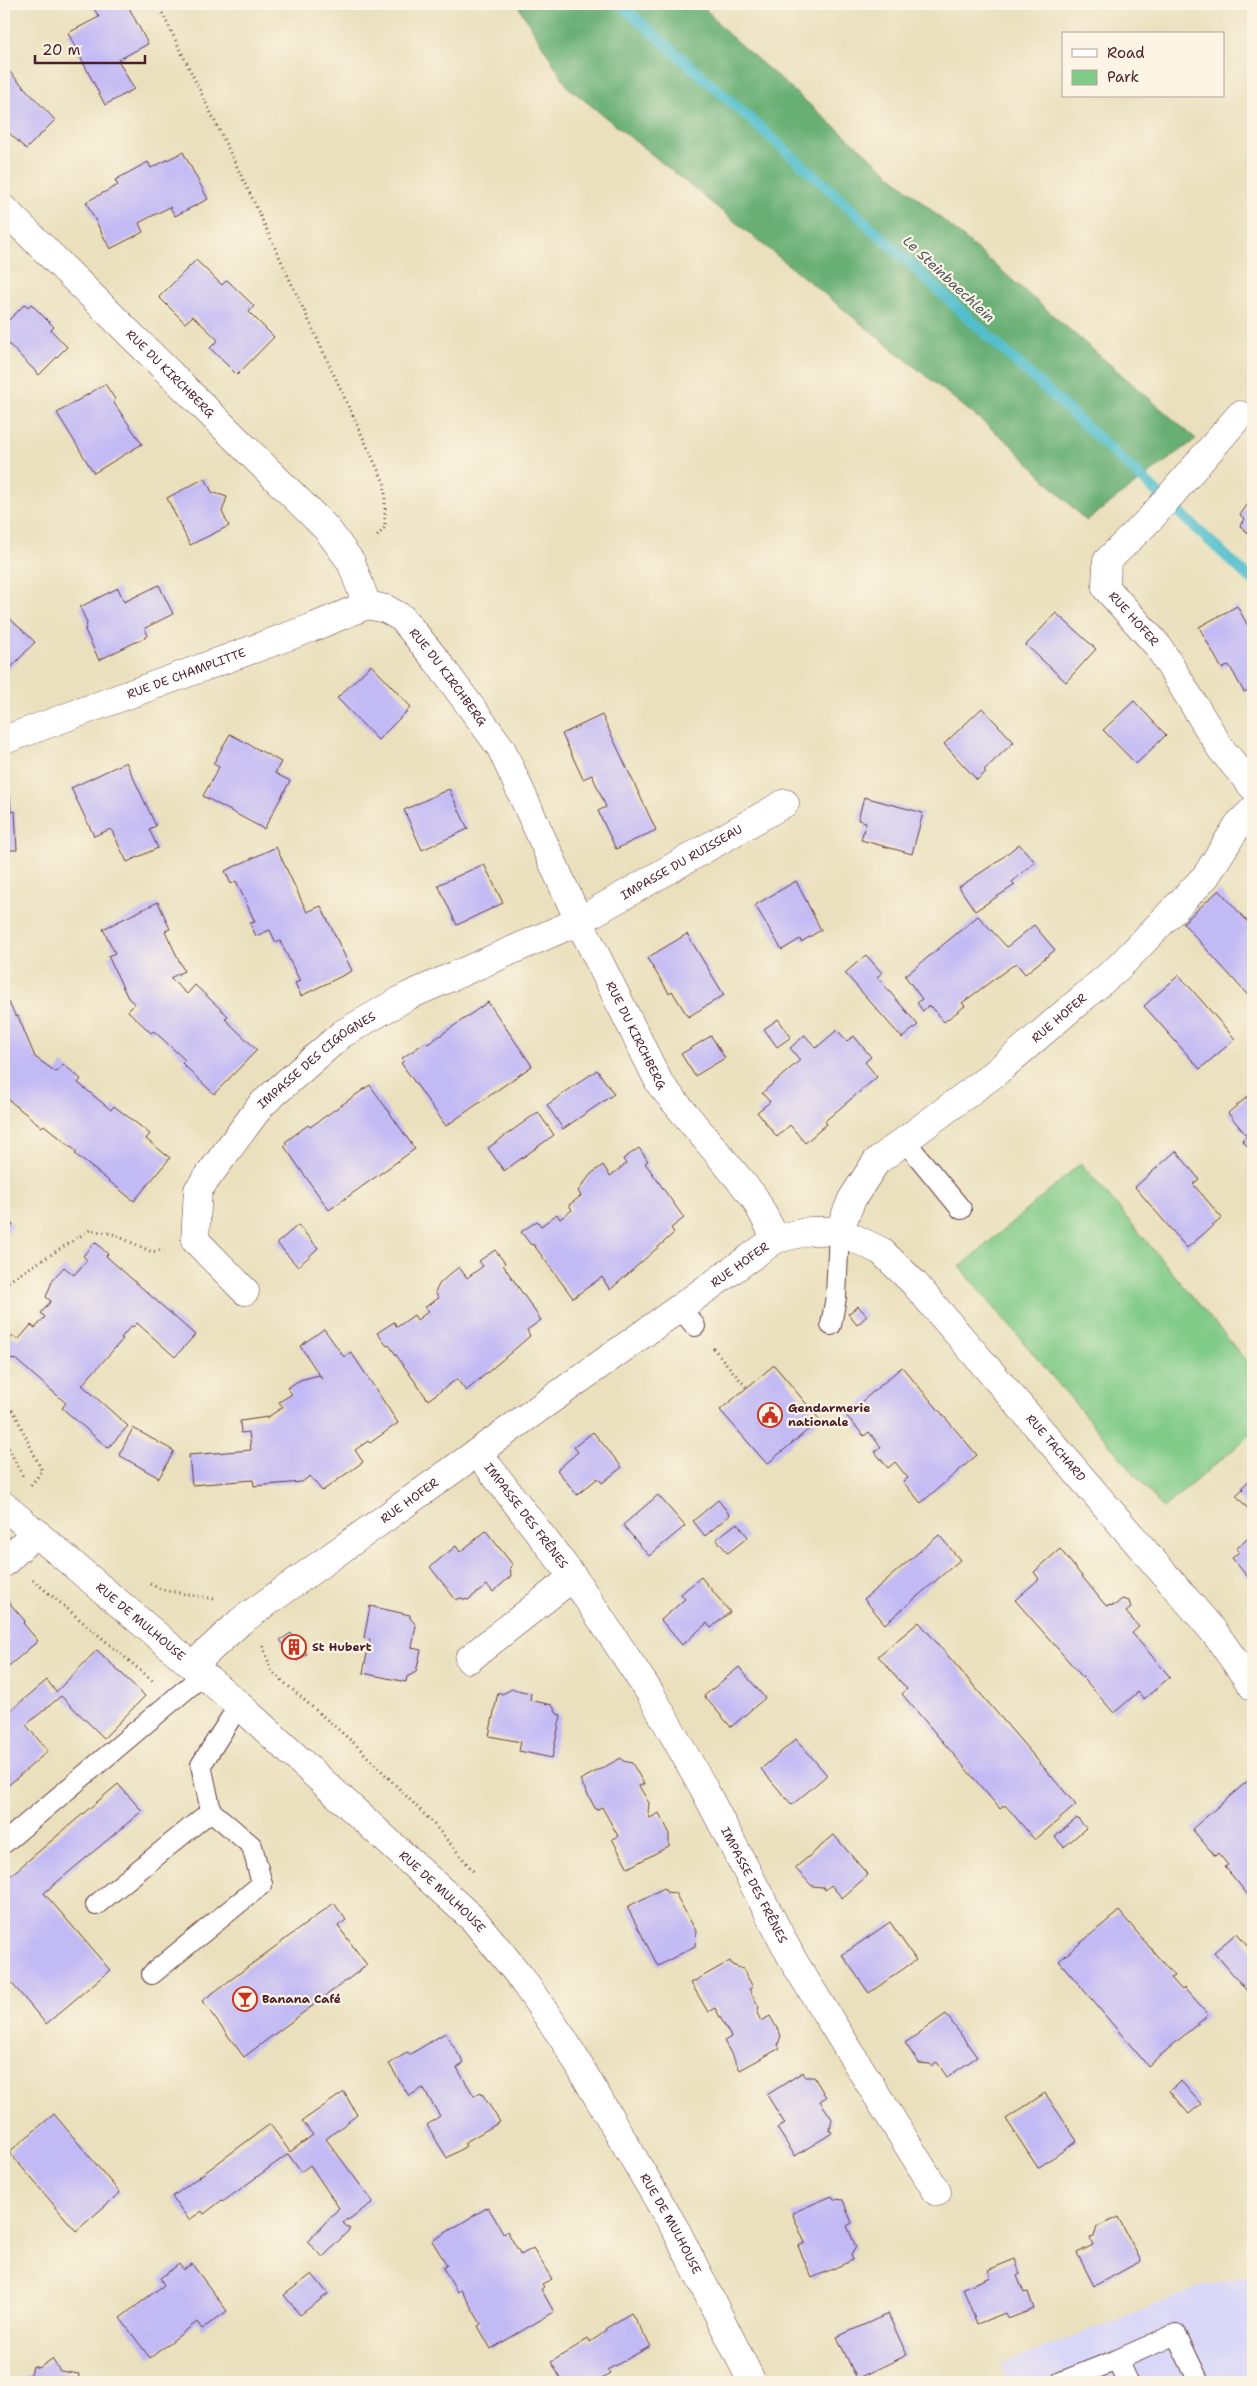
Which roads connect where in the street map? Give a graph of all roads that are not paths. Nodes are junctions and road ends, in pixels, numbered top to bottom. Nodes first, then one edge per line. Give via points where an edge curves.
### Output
1 (4, 209) edge
2 (1240, 415) dead end
3 (368, 605) junction
4 (4, 740) edge
5 (1253, 786) edge
6 (786, 803) dead end
7 (1253, 810) edge
8 (579, 921) junction
9 (905, 1141) junction
10 (961, 1209) dead end
11 (839, 1231) junction
12 (776, 1239) junction
13 (245, 1291) dead end
14 (831, 1325) dead end
15 (478, 1453) junction
16 (6, 1508) edge
17 (36, 1532) junction
18 (6, 1561) edge
19 (572, 1577) junction
20 (469, 1659) dead end
21 (198, 1670) junction
22 (1253, 1687) edge
23 (239, 1705) junction
24 (211, 1811) junction
25 (4, 1842) edge
26 (96, 1905) dead end
27 (152, 1974) dead end
28 (937, 2192) dead end
29 (1118, 2360) junction
30 (752, 2382) edge
31 (1061, 2382) edge
32 (1128, 2382) edge
33 (1199, 2382) edge

1 - 3 street, RUE DU KIRCHBERG via 327,529 351,562
2 - 5 street, RUE HOFER via 1151,518 1107,561 1106,588 1158,646 1221,749
3 - 4 street, RUE DE CHAMPLITTE
3 - 8 street, RUE DU KIRCHBERG via 402,618 438,661 501,748
6 - 8 street, IMPASSE DU RUISSEAU
7 - 9 street, RUE HOFER via 1238,825 1206,876 1120,966 994,1074
8 - 12 street, RUE DU KIRCHBERG via 660,1084 754,1197
8 - 13 street, IMPASSE DES CIGOGNES via 408,996 342,1034 261,1105 198,1190 195,1240
9 - 10 lane
9 - 11 street, RUE HOFER via 876,1162 852,1199
11 - 12 street, RUE HOFER via 810,1231
11 - 14 lane via 836,1297
11 - 22 street, RUE TACHARD via 881,1251 914,1283 1215,1634
12 - 15 street, RUE HOFER via 688,1317
15 - 19 street, IMPASSE DES FRÊNES
15 - 21 street, RUE HOFER via 241,1621
16 - 17 street, RUE DE MULHOUSE
17 - 18 street
17 - 21 street, RUE DE MULHOUSE
19 - 20 street, IMPASSE DES FRÊNES
19 - 28 street, IMPASSE DES FRÊNES via 650,1693 708,1796 794,1962
21 - 23 street, RUE DE MULHOUSE
21 - 25 lane via 173,1699
23 - 24 lane via 201,1765
23 - 30 street, RUE DE MULHOUSE via 474,1920 519,1975 564,2040 677,2232
24 - 26 lane
24 - 27 lane via 252,1846 262,1884
29 - 31 lane
29 - 32 lane
29 - 33 lane via 1176,2334

